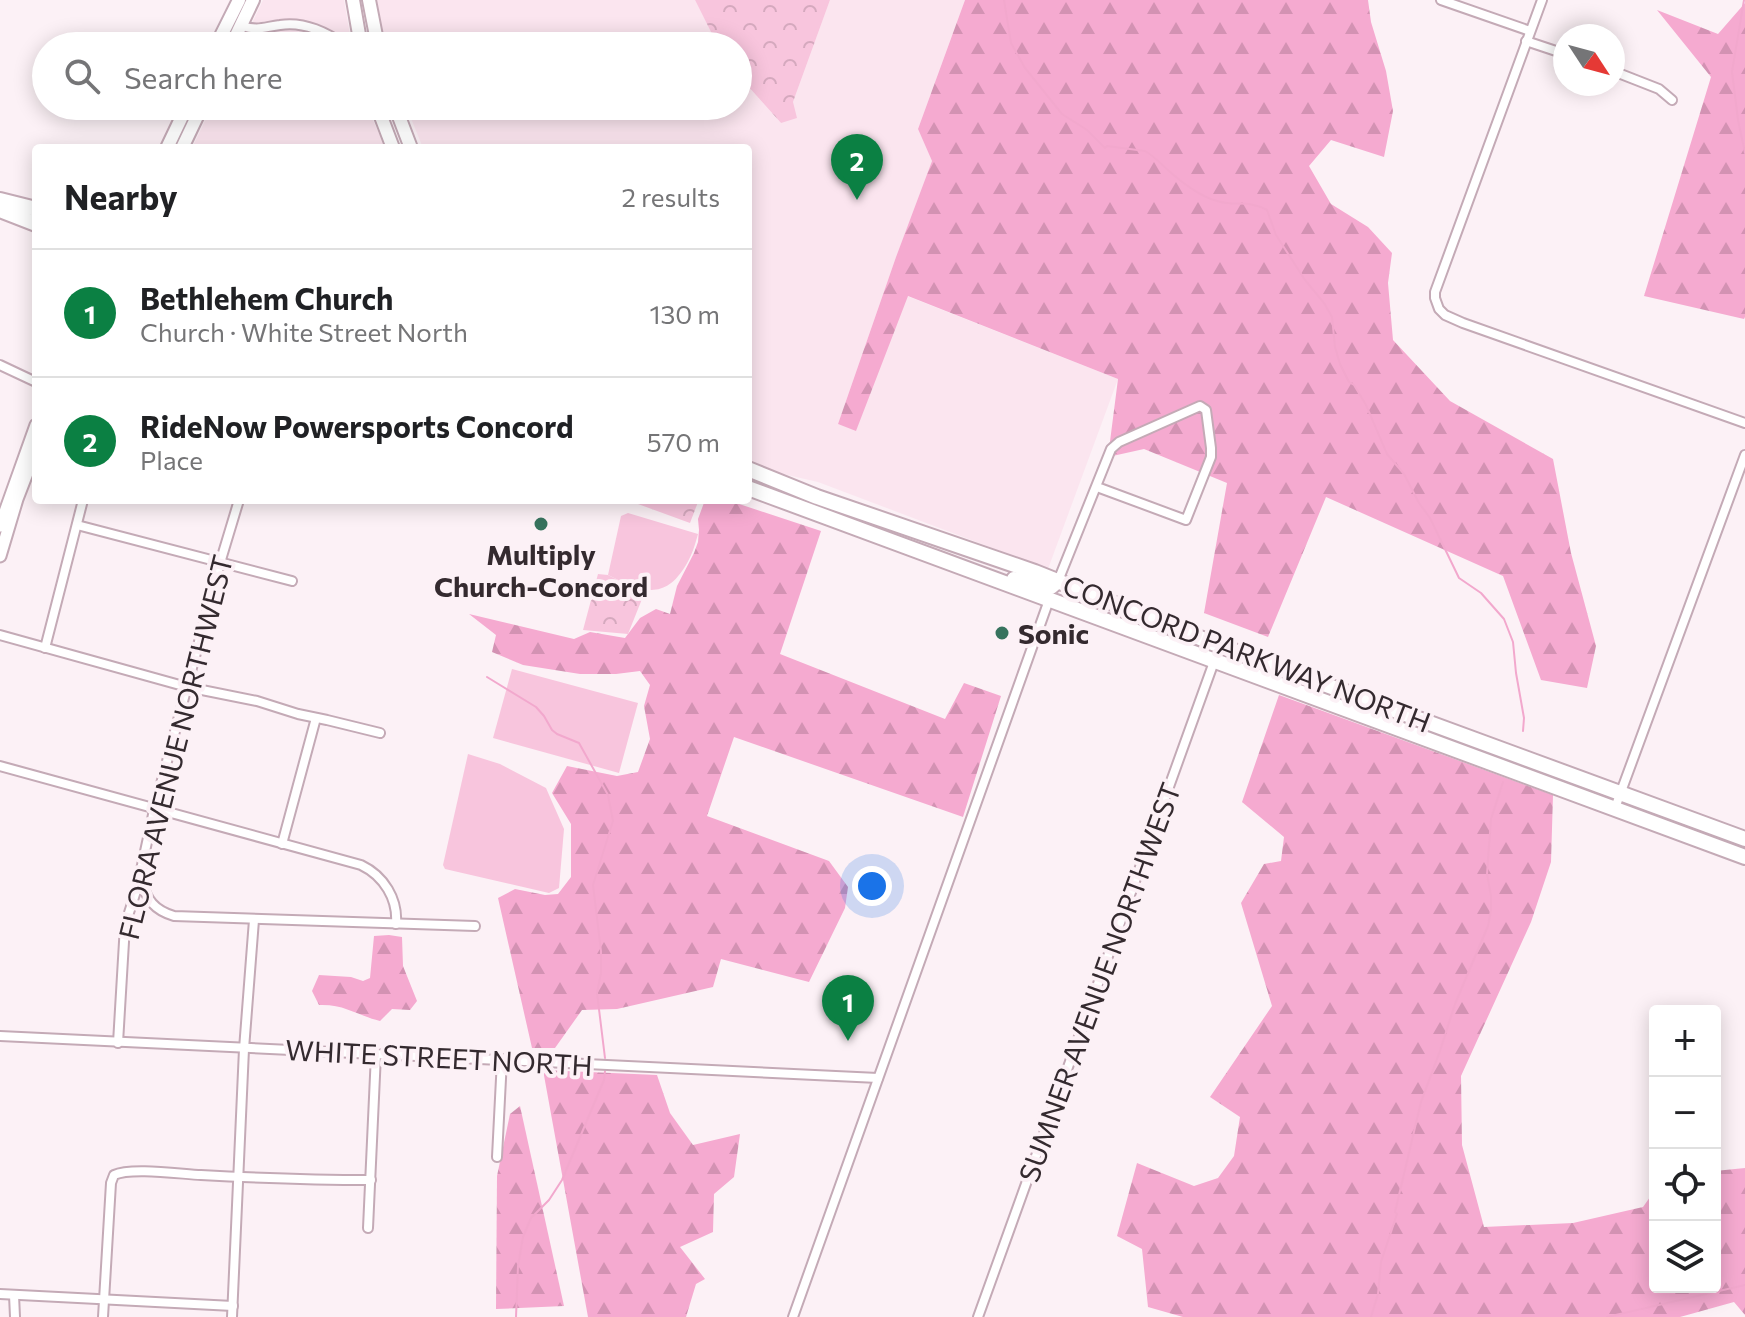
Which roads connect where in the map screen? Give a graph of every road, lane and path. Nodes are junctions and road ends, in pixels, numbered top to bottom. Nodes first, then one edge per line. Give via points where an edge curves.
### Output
1 (239, 0) edge
2 (246, 0) edge
3 (253, 0) edge
4 (353, 0) edge
5 (369, 0) edge
6 (1441, 0) edge
7 (1542, 0) edge
8 (242, 26) junction
9 (1530, 31) junction
10 (226, 32) edge
11 (239, 32) edge
12 (321, 32) edge
13 (358, 32) edge
14 (375, 32) edge
15 (1526, 41) junction
16 (1553, 50) edge
17 (1625, 76) edge
18 (1672, 100) dead end
19 (180, 120) edge
20 (189, 120) edge
21 (196, 120) edge
22 (382, 120) edge
23 (400, 120) edge
24 (191, 130) junction
25 (169, 144) edge
26 (184, 144) edge
27 (391, 144) edge
28 (409, 144) edge
29 (0, 200) edge
30 (32, 208) edge
31 (0, 210) edge
32 (32, 222) edge
33 (0, 365) edge
34 (32, 380) edge
35 (1745, 423) edge
36 (32, 435) edge
37 (1745, 455) edge
38 (32, 460) edge
39 (752, 471) edge
40 (1097, 487) junction
41 (752, 490) edge
42 (82, 504) edge
43 (238, 504) edge
44 (2, 509) edge
45 (859, 511) junction
46 (77, 525) junction
47 (0, 526) edge
48 (854, 528) junction
49 (1, 551) edge
50 (929, 556) junction
51 (220, 563) junction
52 (292, 581) dead end
53 (1058, 581) junction
54 (1049, 600) junction
55 (1134, 613) junction
56 (0, 635) edge
57 (1220, 646) junction
58 (45, 648) junction
59 (1214, 661) junction
60 (187, 687) junction
61 (316, 718) junction
62 (380, 733) dead end
63 (0, 766) edge
64 (1621, 793) junction
65 (1615, 808) junction
66 (154, 810) junction
67 (1745, 839) edge
68 (282, 844) junction
69 (1745, 857) edge
70 (140, 893) junction
71 (254, 920) junction
72 (396, 924) junction
73 (475, 926) dead end
74 (0, 1036) edge
75 (118, 1043) junction
76 (244, 1049) junction
77 (376, 1054) junction
78 (502, 1059) junction
79 (878, 1078) junction
80 (497, 1157) dead end
81 (238, 1177) junction
82 (371, 1180) junction
83 (368, 1228) dead end
84 (0, 1294) edge
85 (14, 1295) junction
86 (104, 1300) junction
87 (233, 1306) junction
88 (15, 1317) edge
89 (103, 1317) edge
90 (232, 1317) edge
91 (793, 1317) edge
92 (978, 1317) edge

1 - 10 main road
2 - 8 main road via 238,20
3 - 8 main road
4 - 13 main road
5 - 14 main road
6 - 9 street
7 - 9 street
8 - 11 main road
8 - 12 street via 259,30 301,25
9 - 15 street
15 - 16 street
15 - 35 street via 1435,292 1439,309 1463,323
17 - 18 street
19 - 25 main road
20 - 24 main road
21 - 24 main road
22 - 27 main road
23 - 28 main road
24 - 26 main road
29 - 30 highway
31 - 32 highway
33 - 34 street
36 - 44 main road
37 - 64 street
38 - 49 main road
39 - 45 highway, CONCORD PARKWAY NORTH
40 - 40 street via 1186,520 1211,457 1206,410 1200,406 1119,442 1111,449
40 - 53 street
41 - 48 highway, CONCORD PARKWAY NORTH
42 - 46 street
43 - 51 street, FLORA AVENUE NORTHWEST
44 - 47 main road
44 - 49 street via 8,513
45 - 48 highway
45 - 53 highway, CONCORD PARKWAY NORTH
46 - 51 street
46 - 58 street
48 - 50 highway, CONCORD PARKWAY NORTH
50 - 53 highway via 1051,587
50 - 54 highway, CONCORD PARKWAY NORTH
51 - 52 street
51 - 60 street, FLORA AVENUE NORTHWEST
53 - 55 highway, CONCORD PARKWAY NORTH
54 - 55 highway via 1059,595 1115,614
54 - 59 highway, CONCORD PARKWAY NORTH
54 - 79 street
55 - 57 highway, CONCORD PARKWAY NORTH
56 - 58 street
57 - 59 street, SUMNER AVENUE NORTHWEST
57 - 64 highway, CONCORD PARKWAY NORTH
58 - 60 street
59 - 65 highway, CONCORD PARKWAY NORTH
59 - 92 street, SUMNER AVENUE NORTHWEST
60 - 61 street
60 - 66 street, FLORA AVENUE NORTHWEST
61 - 62 street
61 - 68 street
63 - 66 street
64 - 65 street
64 - 67 highway, CONCORD PARKWAY NORTH
65 - 69 highway, CONCORD PARKWAY NORTH
66 - 68 street
66 - 70 street, FLORA AVENUE NORTHWEST
68 - 72 street via 372,870 394,900
70 - 71 street via 174,916
70 - 75 street, FLORA AVENUE NORTHWEST via 125,925
71 - 72 street
71 - 76 street
72 - 73 street
74 - 75 street, WHITE STREET NORTH
75 - 76 street, WHITE STREET NORTH
76 - 77 street, WHITE STREET NORTH
76 - 81 street
77 - 78 street, WHITE STREET NORTH
77 - 82 street
78 - 79 street, WHITE STREET NORTH
78 - 80 street
79 - 91 street
81 - 82 street
81 - 86 street via 114,1175
81 - 87 street
82 - 83 street
84 - 85 street
85 - 86 street
85 - 88 street
86 - 87 street
86 - 89 street
87 - 90 street

